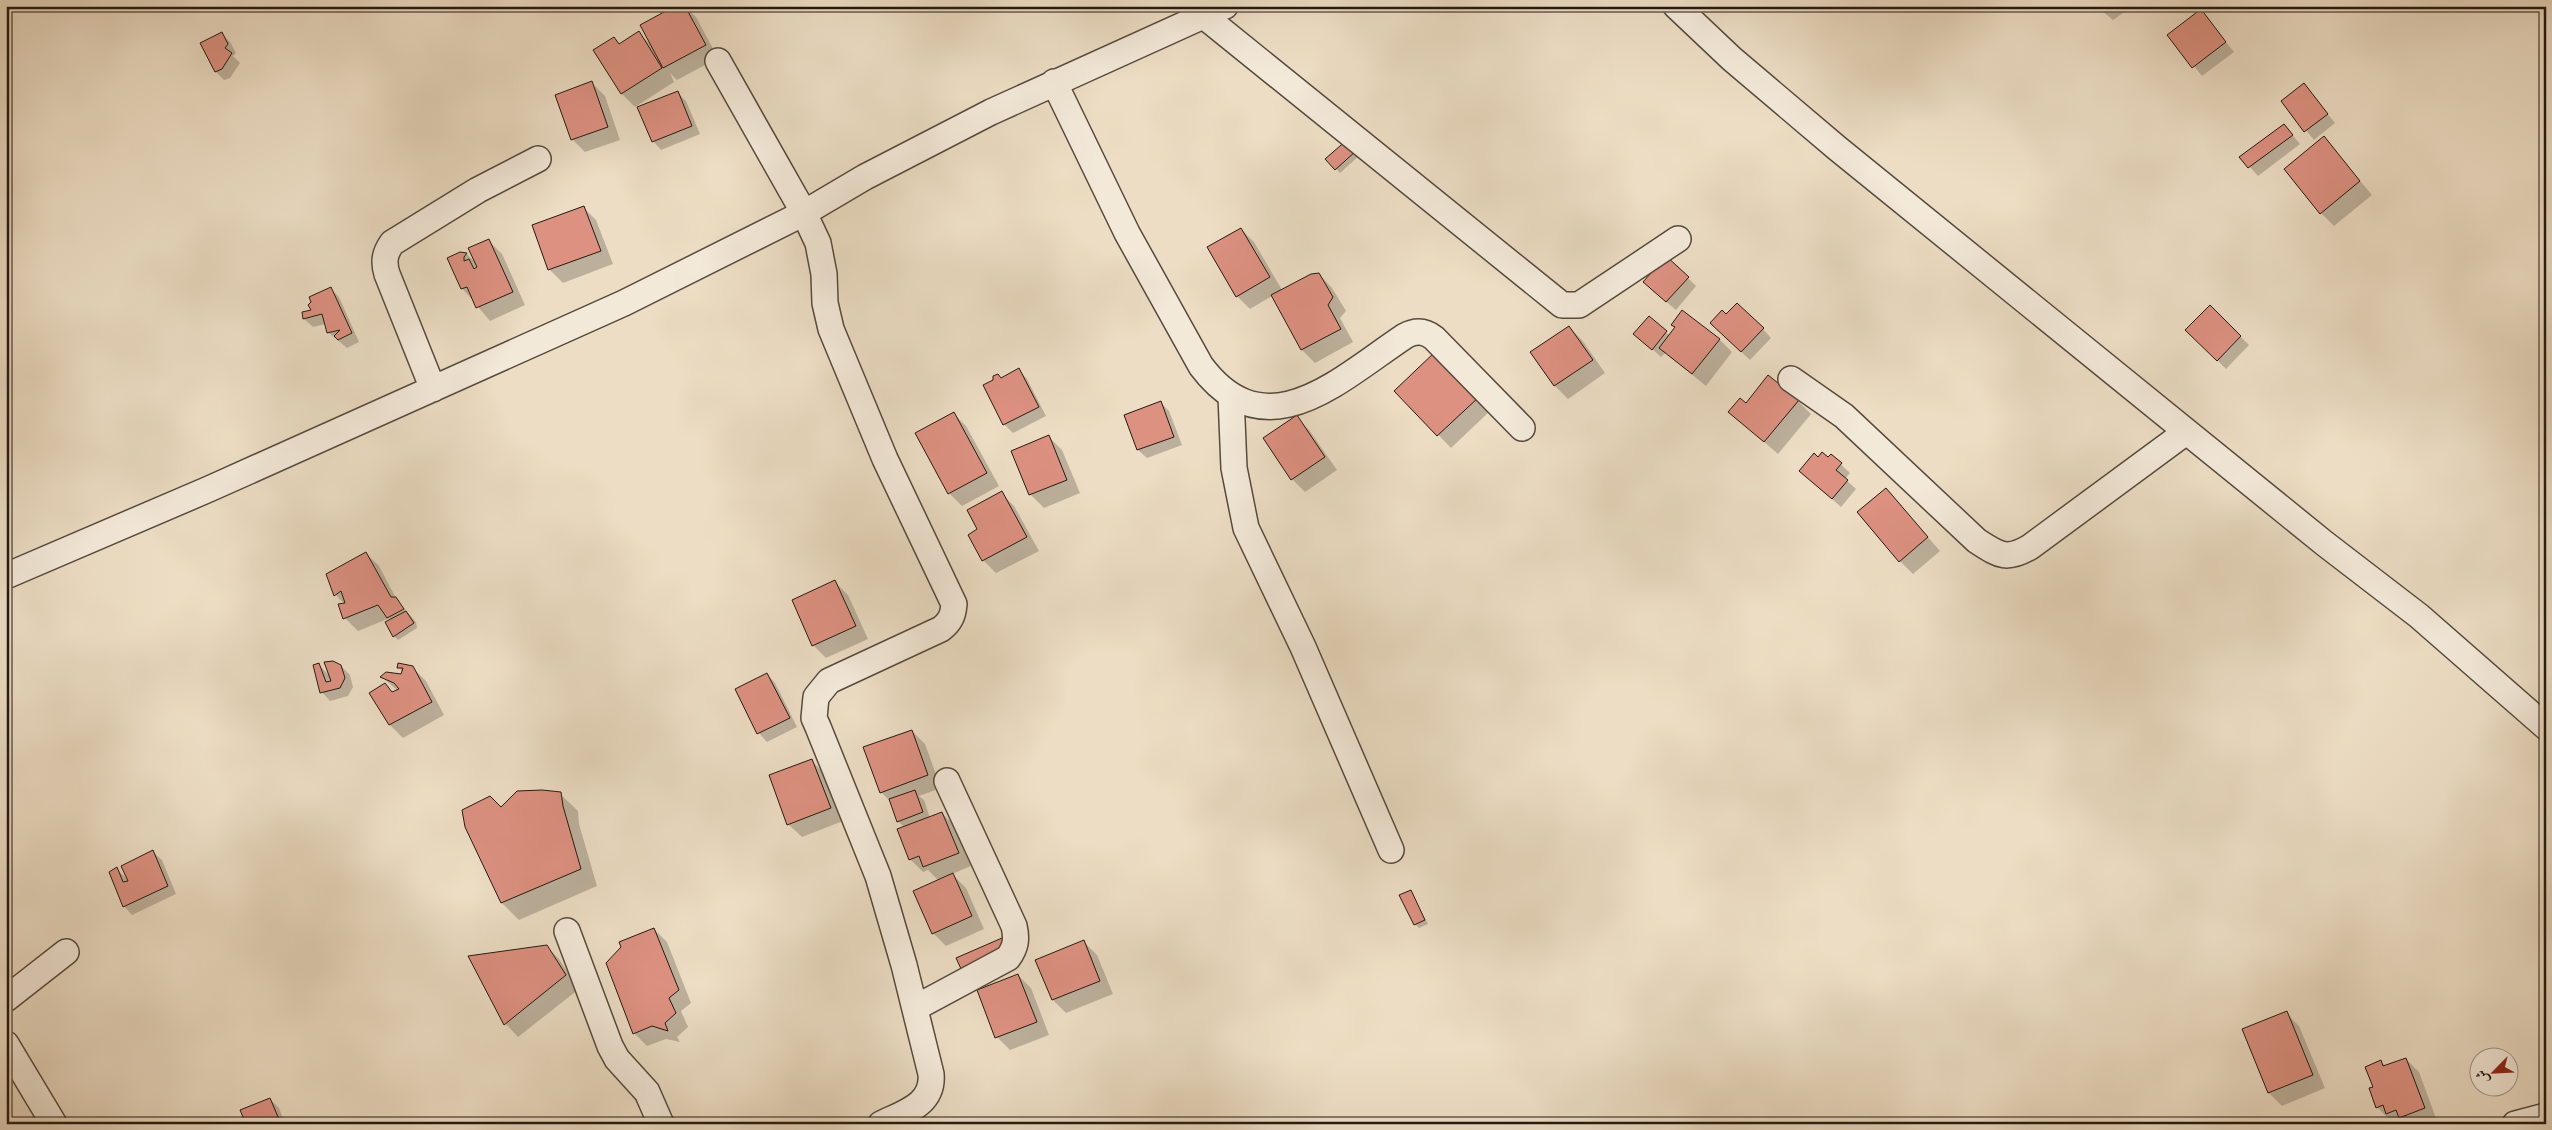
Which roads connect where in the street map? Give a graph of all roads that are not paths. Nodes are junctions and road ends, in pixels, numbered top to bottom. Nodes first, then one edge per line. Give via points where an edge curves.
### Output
1 (1676, 6) edge
2 (1215, 11) edge
3 (718, 61) dead end
4 (1054, 82) junction
5 (538, 160) dead end
6 (804, 213) junction
7 (1678, 239) dead end
8 (1791, 379) dead end
9 (433, 389) junction
10 (1231, 396) junction
11 (1522, 428) dead end
12 (2186, 432) junction
13 (6, 576) edge
14 (2546, 727) edge
15 (947, 781) dead end
16 (1390, 850) dead end
17 (567, 931) dead end
18 (66, 952) dead end
19 (6, 998) edge
20 (915, 1008) junction
21 (6, 1044) edge
22 (2546, 1116) edge
23 (54, 1124) edge
24 (661, 1124) edge
25 (881, 1124) edge
26 (2515, 1124) edge

1 - 12 street via 1836,148
2 - 4 street
2 - 7 street via 1562,305 1579,305
3 - 6 street
4 - 6 street via 928,144
4 - 10 street via 1127,233 1201,366 1214,383
5 - 9 street via 436,215 387,249 387,274
6 - 9 street via 633,299
6 - 20 street via 818,243 831,329 885,459 954,604 949,623 941,630 829,681 816,697 814,707 818,727 878,876
8 - 12 street via 1844,416 1977,541 2009,556 2030,547
9 - 13 street
10 - 11 street via 1251,404 1273,407 1294,404 1315,395 1405,336 1424,332 1434,338
10 - 16 street via 1235,474 1246,528 1303,647
12 - 14 street via 2419,616
15 - 20 street via 1017,937 1015,949 1008,958
17 - 24 street via 610,1046 617,1059 648,1092
18 - 19 street
20 - 25 street via 930,1074 930,1090 922,1103
21 - 23 street
22 - 26 street

